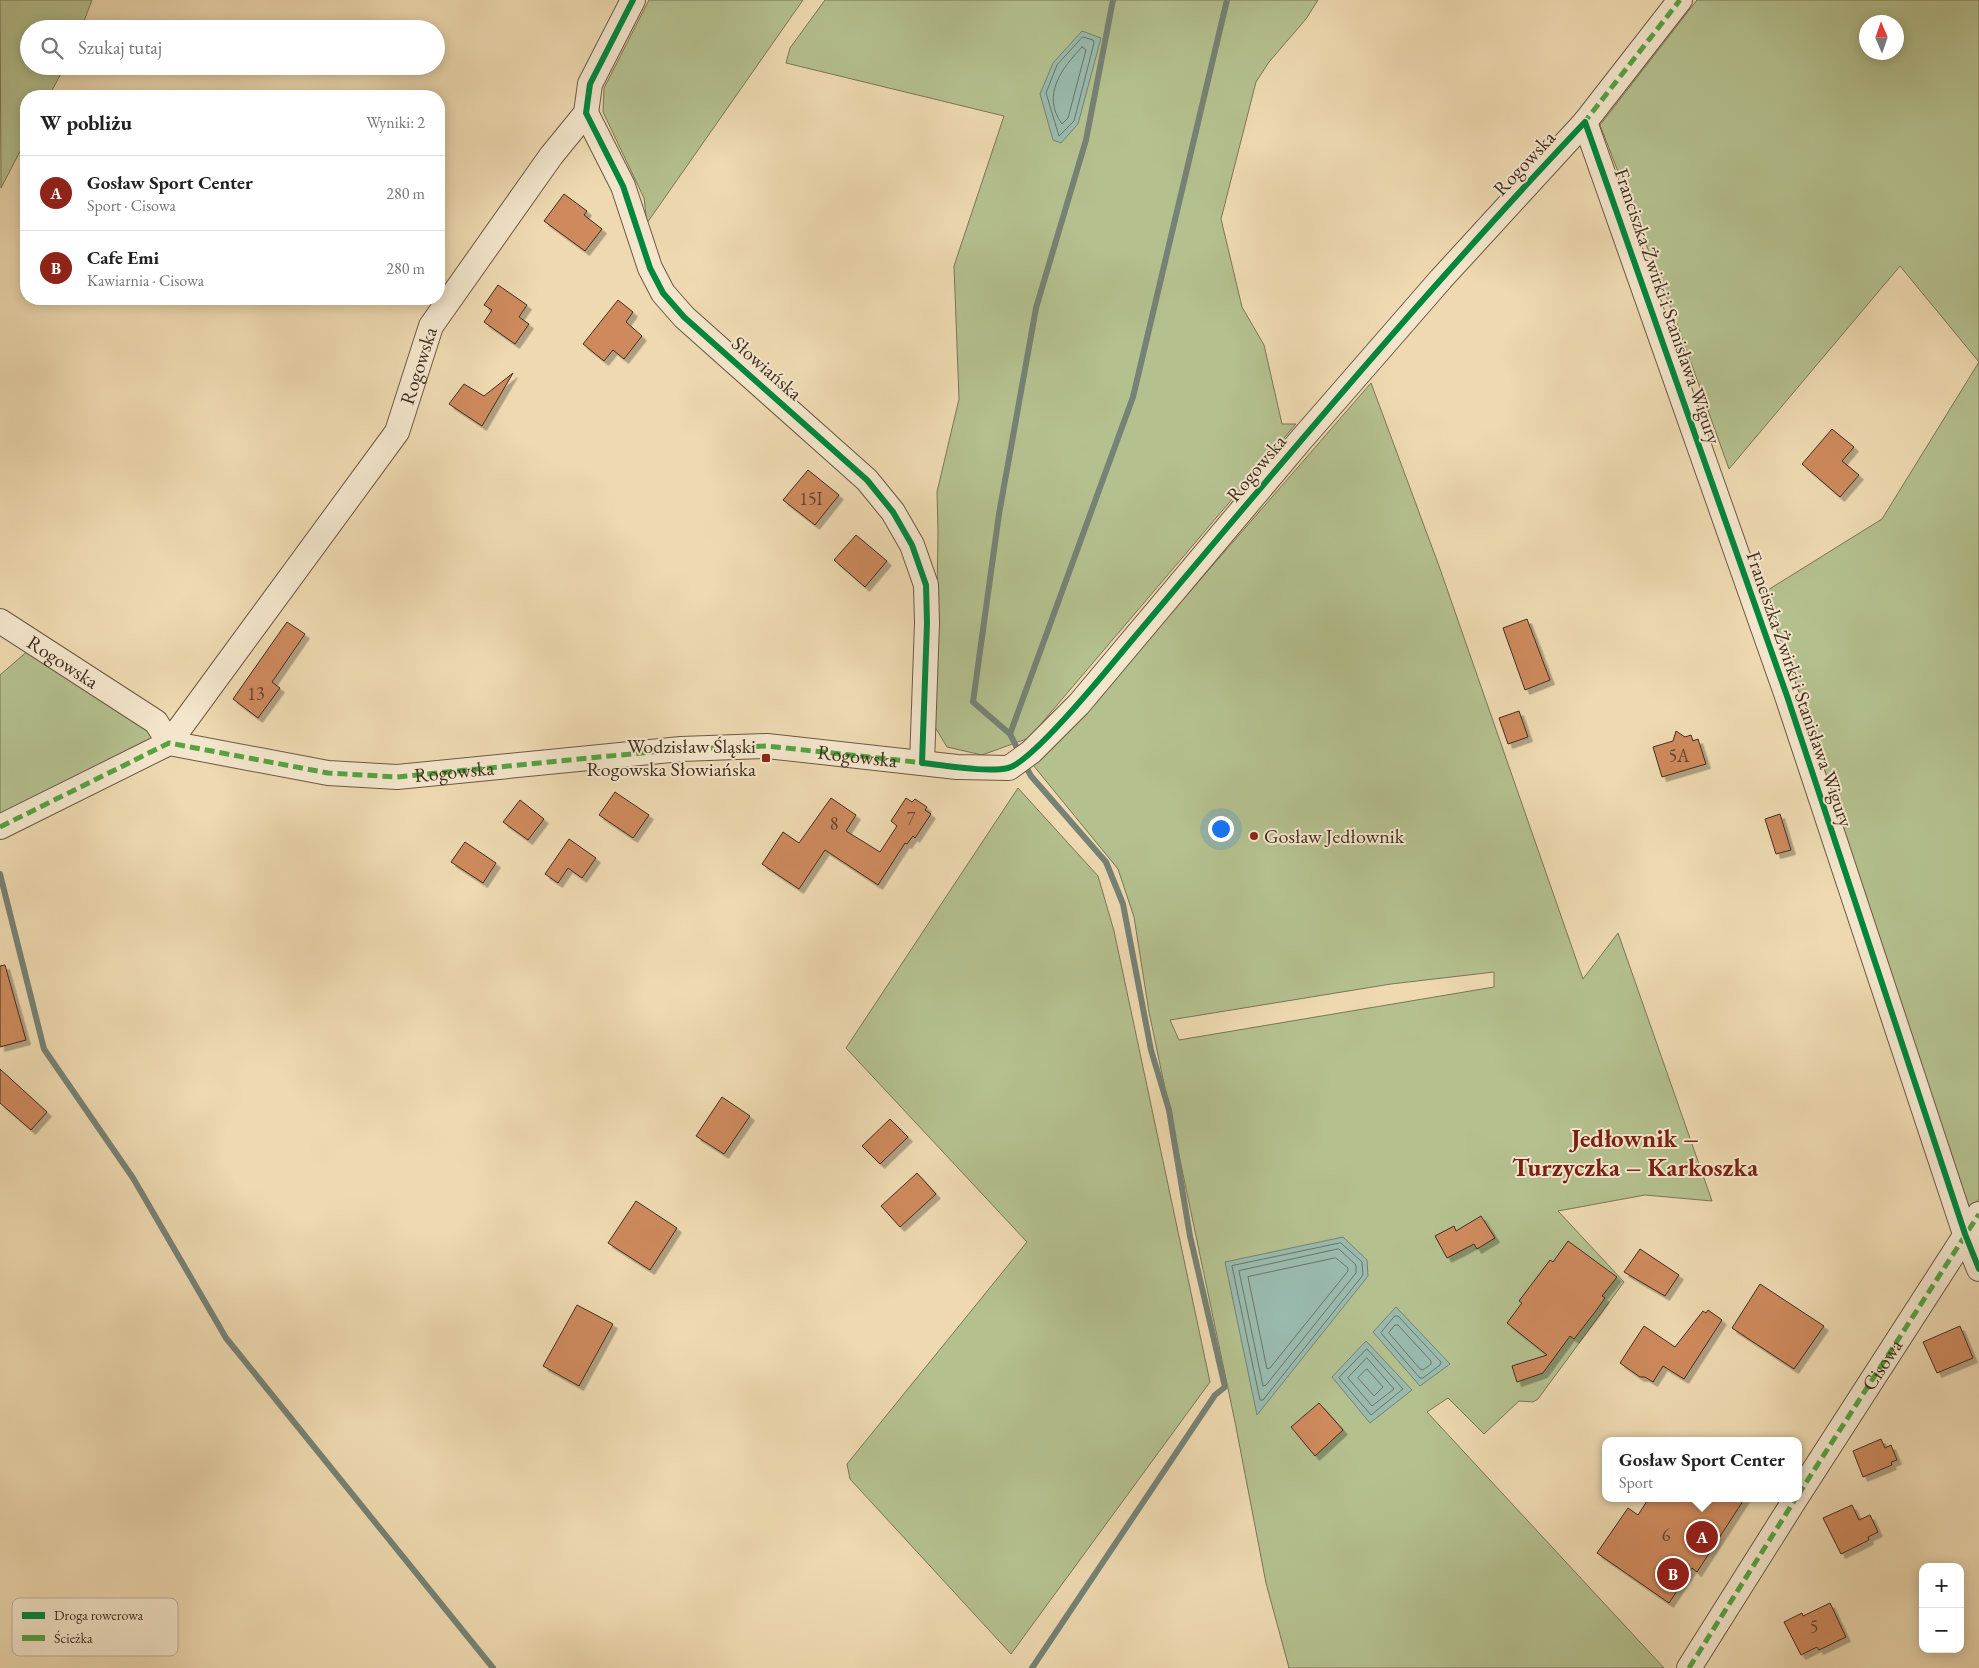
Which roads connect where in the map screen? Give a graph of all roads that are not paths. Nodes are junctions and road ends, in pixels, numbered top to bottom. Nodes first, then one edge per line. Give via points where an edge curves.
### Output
1 (633, 0) edge
2 (1680, 0) edge
3 (586, 114) junction
4 (1585, 122) junction
5 (0, 621) edge
6 (169, 743) junction
7 (922, 763) junction
8 (4, 825) edge
9 (1979, 1214) edge
10 (1965, 1234) junction
11 (1979, 1269) edge
12 (1802, 1489) edge
13 (1793, 1502) edge
14 (1689, 1668) edge

1 - 3 street via 590,84
2 - 4 street, Rogowska
3 - 6 street, Rogowska via 551,156 431,326 396,432
3 - 7 street, Słowiańska via 623,186 650,268 663,293 684,317 867,480 893,512 912,545 926,585
4 - 7 street, Rogowska via 1434,286 1079,704 1031,752 1009,768
4 - 10 street, Franciszka Żwirki i Stanisława Wigury via 1787,696
5 - 6 street, Rogowska via 156,722
6 - 7 street, Rogowska via 328,774 397,777 681,749 767,746
6 - 8 street, Rogowska
9 - 10 street, Cisowa
10 - 11 street, Franciszka Żwirki i Stanisława Wigury
10 - 12 street, Cisowa
13 - 14 street

